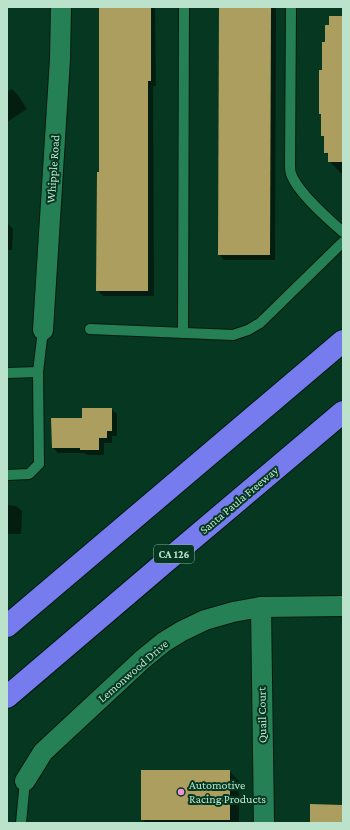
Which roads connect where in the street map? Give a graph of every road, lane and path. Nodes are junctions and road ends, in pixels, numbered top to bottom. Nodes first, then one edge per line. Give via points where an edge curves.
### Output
1 (61, 7) edge
2 (184, 7) edge
3 (291, 7) edge
4 (343, 232) edge
5 (343, 242) edge
6 (43, 330) joint
7 (90, 330) dead end
8 (182, 333) junction
9 (343, 341) edge
10 (38, 372) junction
11 (7, 373) edge
12 (343, 412) edge
13 (7, 475) edge
14 (343, 606) edge
15 (261, 607) junction
16 (7, 626) edge
17 (7, 698) edge
18 (25, 781) joint
19 (21, 823) edge
20 (264, 823) edge

1 - 6 street, Whipple Road
2 - 8 lane
3 - 4 lane via 291,174 300,189
5 - 8 lane via 260,323 248,330 233,335
6 - 10 lane
7 - 8 lane
9 - 16 highway
10 - 11 lane
10 - 13 lane via 39,464 29,474
12 - 17 highway, Santa Paula Freeway / CA 126
14 - 15 street, Lemonwood Drive
15 - 18 street, Lemonwood Drive via 205,620 164,642 43,752
15 - 20 street, Quail Court
18 - 19 lane

